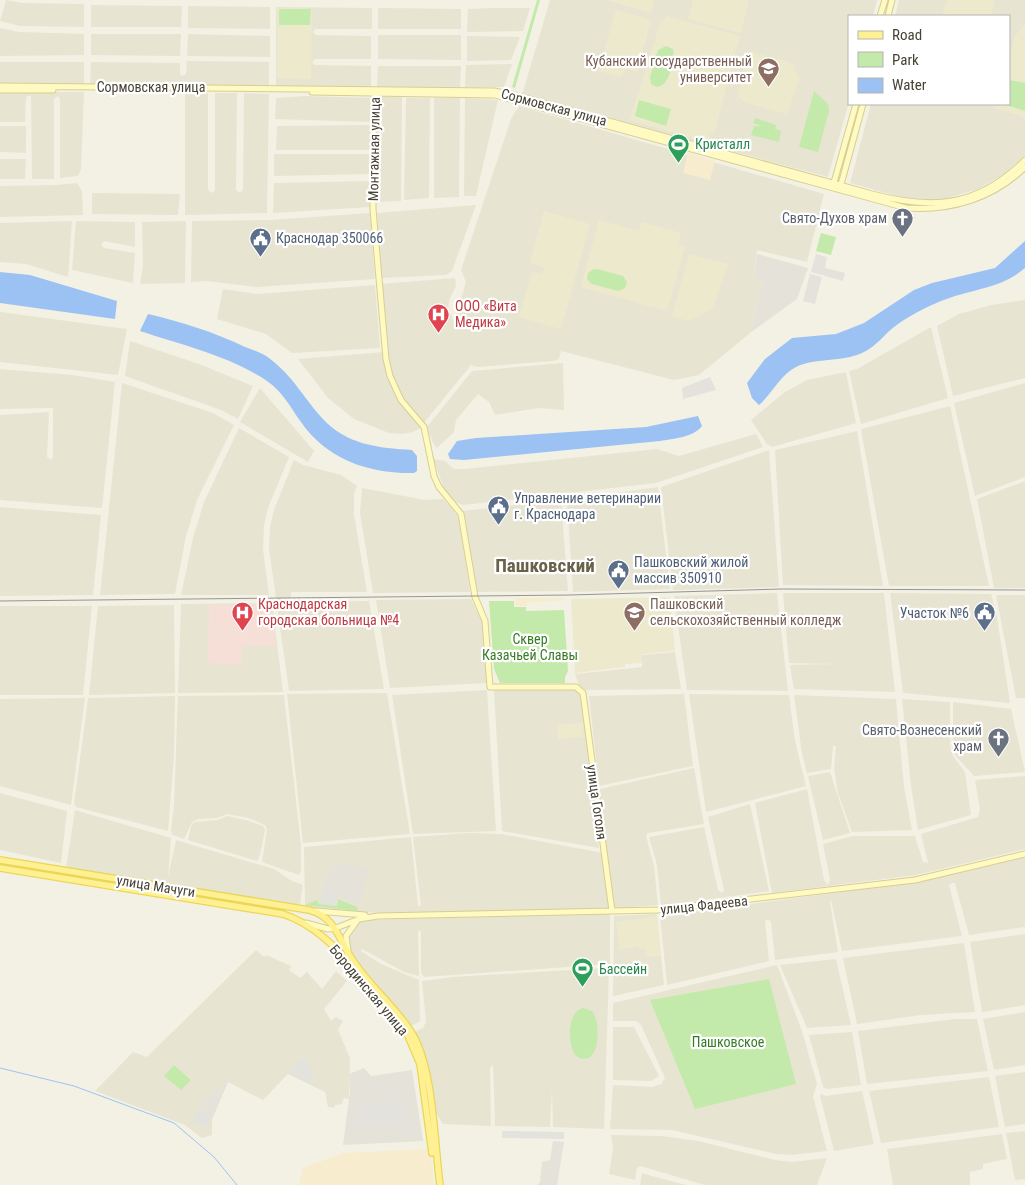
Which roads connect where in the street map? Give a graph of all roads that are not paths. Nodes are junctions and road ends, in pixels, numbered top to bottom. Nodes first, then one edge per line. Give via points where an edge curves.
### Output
1 (885, 0) edge
2 (892, 0) edge
3 (880, 15) edge
4 (888, 15) edge
5 (0, 88) edge
6 (374, 91) junction
7 (856, 105) edge
8 (863, 105) edge
9 (1025, 160) edge
10 (1025, 167) edge
11 (1017, 171) junction
12 (832, 186) junction
13 (840, 188) junction
14 (583, 692) joint
15 (1025, 854) edge
16 (0, 860) edge
17 (0, 868) edge
18 (178, 889) junction
19 (179, 896) junction
20 (232, 898) junction
21 (230, 904) junction
22 (312, 911) junction
23 (612, 911) junction
24 (378, 916) junction
25 (359, 919) junction
26 (306, 923) junction
27 (336, 928) junction
28 (350, 956) junction
29 (438, 1185) edge

1 - 3 main road
2 - 4 main road
5 - 6 main road, Сормовская улица
6 - 12 main road, Сормовская улица via 508,93
6 - 14 main road, Монтажная улица via 373,209 382,327 390,376 401,400 424,427 434,476 444,495 461,514 475,597 486,621 490,687 576,687
7 - 12 main road
8 - 13 main road
9 - 11 main road, Сормовская улица
10 - 11 main road, Сормовская улица
11 - 13 main road, Сормовская улица via 978,198 943,208 906,208
12 - 13 main road, Сормовская улица
14 - 23 main road, улица Гоголя
15 - 23 main road, улица Фадеева via 915,880 657,910
16 - 18 main road, улица Мачуги
17 - 19 main road, улица Мачуги
18 - 19 main road via 182,893
18 - 20 main road, улица Мачуги
19 - 21 main road, улица Мачуги
20 - 21 main road via 226,900
20 - 22 main road, улица Мачуги
21 - 26 main road, улица Мачуги via 283,914
22 - 24 main road
22 - 27 main road, Бородинская улица
23 - 24 main road, улица Фадеева
24 - 25 main road
25 - 27 main road
25 - 28 main road via 346,936
26 - 27 main road
26 - 29 main road, Бородинская улица via 352,966 407,1032 421,1071
27 - 28 main road, Бородинская улица
28 - 29 main road, Бородинская улица via 403,1020 418,1045 425,1070

